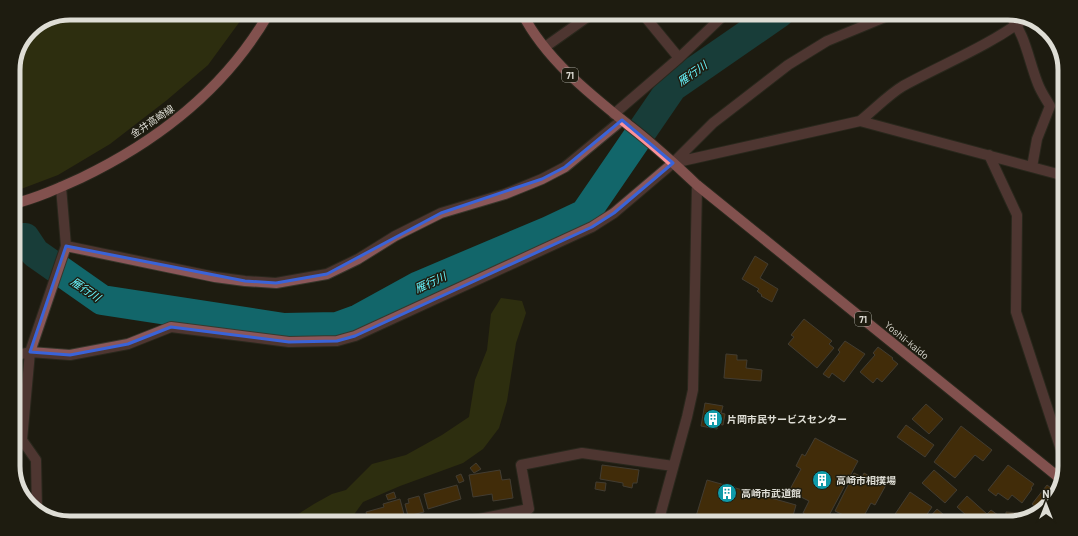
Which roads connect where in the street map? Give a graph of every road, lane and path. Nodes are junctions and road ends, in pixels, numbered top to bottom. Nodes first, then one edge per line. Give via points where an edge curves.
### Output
1 (265, 20) edge
2 (527, 20) edge
3 (583, 20) edge
4 (648, 20) edge
5 (719, 20) edge
6 (878, 20) edge
7 (1014, 20) edge
8 (1021, 22) edge
9 (1018, 25) junction
10 (545, 47) junction
11 (679, 58) junction
12 (622, 120) junction
13 (860, 121) junction
14 (989, 155) junction
15 (669, 159) junction
16 (1032, 167) junction
17 (1058, 174) edge
18 (697, 185) junction
19 (61, 187) junction
20 (20, 202) edge
21 (66, 246) junction
22 (30, 352) junction
23 (20, 354) edge
24 (20, 427) edge
25 (1058, 441) edge
26 (20, 444) edge
27 (674, 466) junction
28 (1057, 476) edge
29 (37, 504) edge
30 (494, 516) edge
31 (660, 516) edge

1 - 19 main road, 金井高崎線 via 244,53 201,100 175,121 107,165
2 - 10 main road, 71
3 - 10 street
4 - 11 street
5 - 11 street
6 - 15 street via 827,41 788,65
7 - 9 street
8 - 9 street
9 - 13 street via 902,87
9 - 16 street via 1038,84 1050,106 1037,139
10 - 12 main road, 71 via 578,83
11 - 12 street
12 - 15 main road, 71
12 - 21 street via 565,167 505,194 441,213 327,274 276,283 245,281
13 - 14 street
13 - 15 street
14 - 16 street
14 - 25 street via 1017,215 1016,312
15 - 18 main road, Yoshii-kaido / 71
15 - 22 street via 614,213 592,227 355,336 337,341 289,342 171,327 128,344 70,355
16 - 17 street
18 - 27 street via 693,390
18 - 28 main road, Yoshii-kaido / 71
19 - 20 main road, 金井高崎線
19 - 21 street
21 - 22 street
22 - 23 street
22 - 24 street
26 - 29 street via 36,460
27 - 30 street via 582,453 521,465 529,509
27 - 31 street

